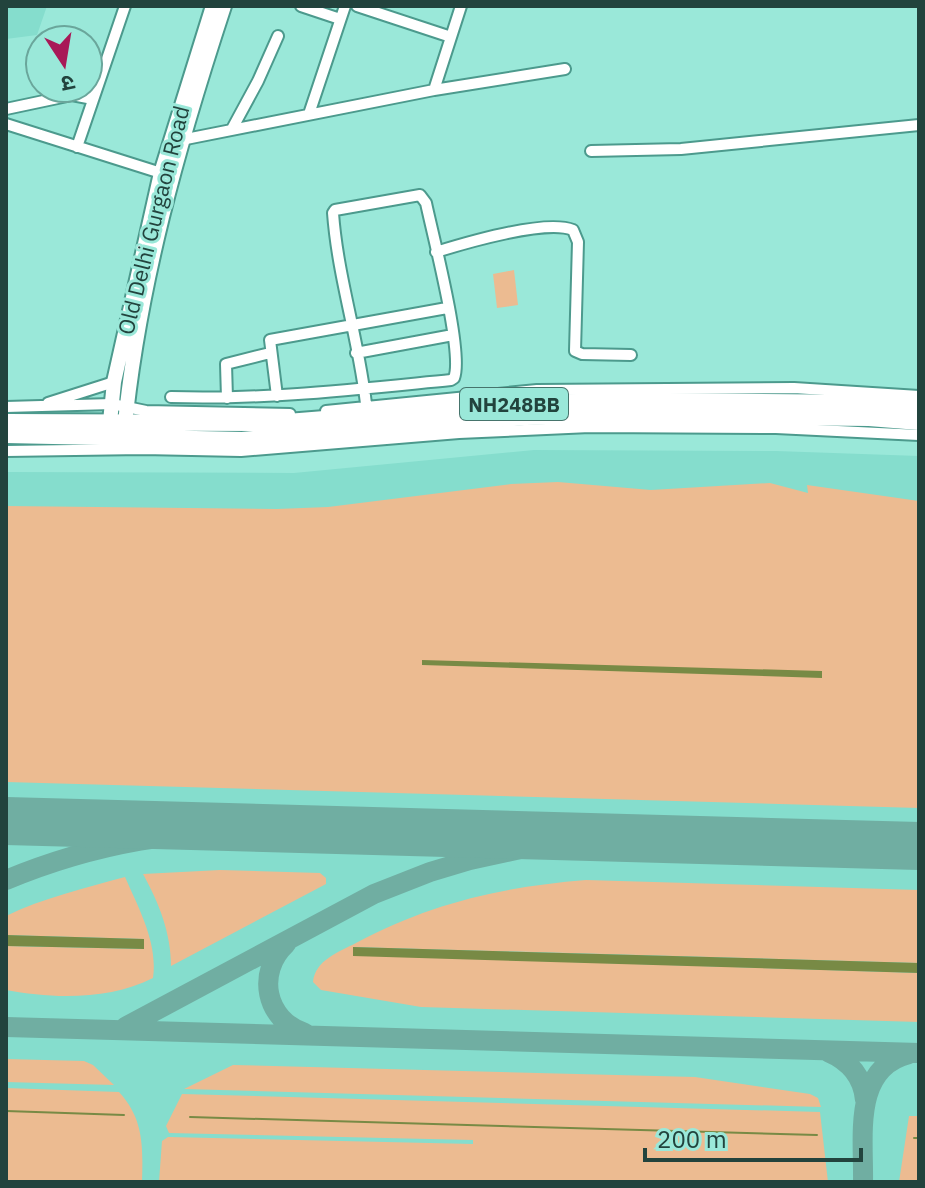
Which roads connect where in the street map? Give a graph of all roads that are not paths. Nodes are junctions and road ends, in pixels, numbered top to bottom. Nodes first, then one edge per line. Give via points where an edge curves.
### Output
1 (125, 6) edge
2 (213, 6) edge
3 (224, 6) edge
4 (301, 6) edge
5 (345, 6) edge
6 (357, 6) edge
7 (461, 6) edge
8 (340, 19) junction
9 (278, 36) dead end
10 (451, 37) junction
11 (104, 67) edge
12 (565, 69) dead end
13 (434, 90) junction
14 (30, 104) edge
15 (91, 104) edge
16 (6, 109) edge
17 (309, 114) junction
18 (6, 124) edge
19 (919, 125) edge
20 (232, 129) junction
21 (178, 136) junction
22 (77, 147) junction
23 (591, 151) dead end
24 (161, 173) junction
25 (436, 252) junction
26 (447, 308) junction
27 (350, 326) junction
28 (453, 335) junction
29 (270, 353) junction
30 (356, 353) junction
31 (631, 355) dead end
32 (114, 382) junction
33 (363, 388) junction
34 (277, 396) junction
35 (919, 396) edge
36 (171, 397) dead end
37 (227, 398) junction
38 (6, 407) edge
39 (27, 407) junction
40 (919, 408) edge
41 (368, 418) junction
42 (117, 421) junction
43 (6, 422) edge
44 (919, 422) edge
45 (6, 435) edge
46 (919, 435) edge
47 (6, 451) edge

1 - 11 street
2 - 21 main road, Old Delhi Gurgaon Road
3 - 21 main road, Old Delhi Gurgaon Road
4 - 8 street
5 - 8 street
6 - 10 street
7 - 10 street
8 - 17 street
9 - 20 street
10 - 13 street
12 - 13 street
13 - 17 street
14 - 16 street
15 - 22 street
17 - 20 street
18 - 22 street
19 - 23 street via 681,149
20 - 21 street
21 - 24 main road, Old Delhi Gurgaon Road
21 - 42 main road, Old Delhi Gurgaon Road
22 - 24 street
24 - 32 main road, Old Delhi Gurgaon Road
25 - 26 street
25 - 27 street via 420,195 334,211
25 - 31 street via 512,233 573,230 578,242 575,351
26 - 27 street
26 - 28 street
27 - 29 street via 270,340
27 - 30 street
28 - 30 street
28 - 33 street via 457,368 451,380
29 - 34 street
29 - 37 street via 226,364
30 - 33 street
32 - 39 street
32 - 42 main road, Old Delhi Gurgaon Road
33 - 34 street
33 - 41 street
34 - 37 street
35 - 41 street via 794,388 537,390
36 - 37 street
38 - 39 street
39 - 42 street
40 - 41 highway, NH248BB via 629,401 510,404
41 - 42 street via 146,411
41 - 42 highway, NH248BB via 242,440
41 - 44 highway, NH248BB via 632,415
42 - 43 highway, NH248BB
42 - 45 highway, NH248BB
46 - 47 street via 590,427 241,451

